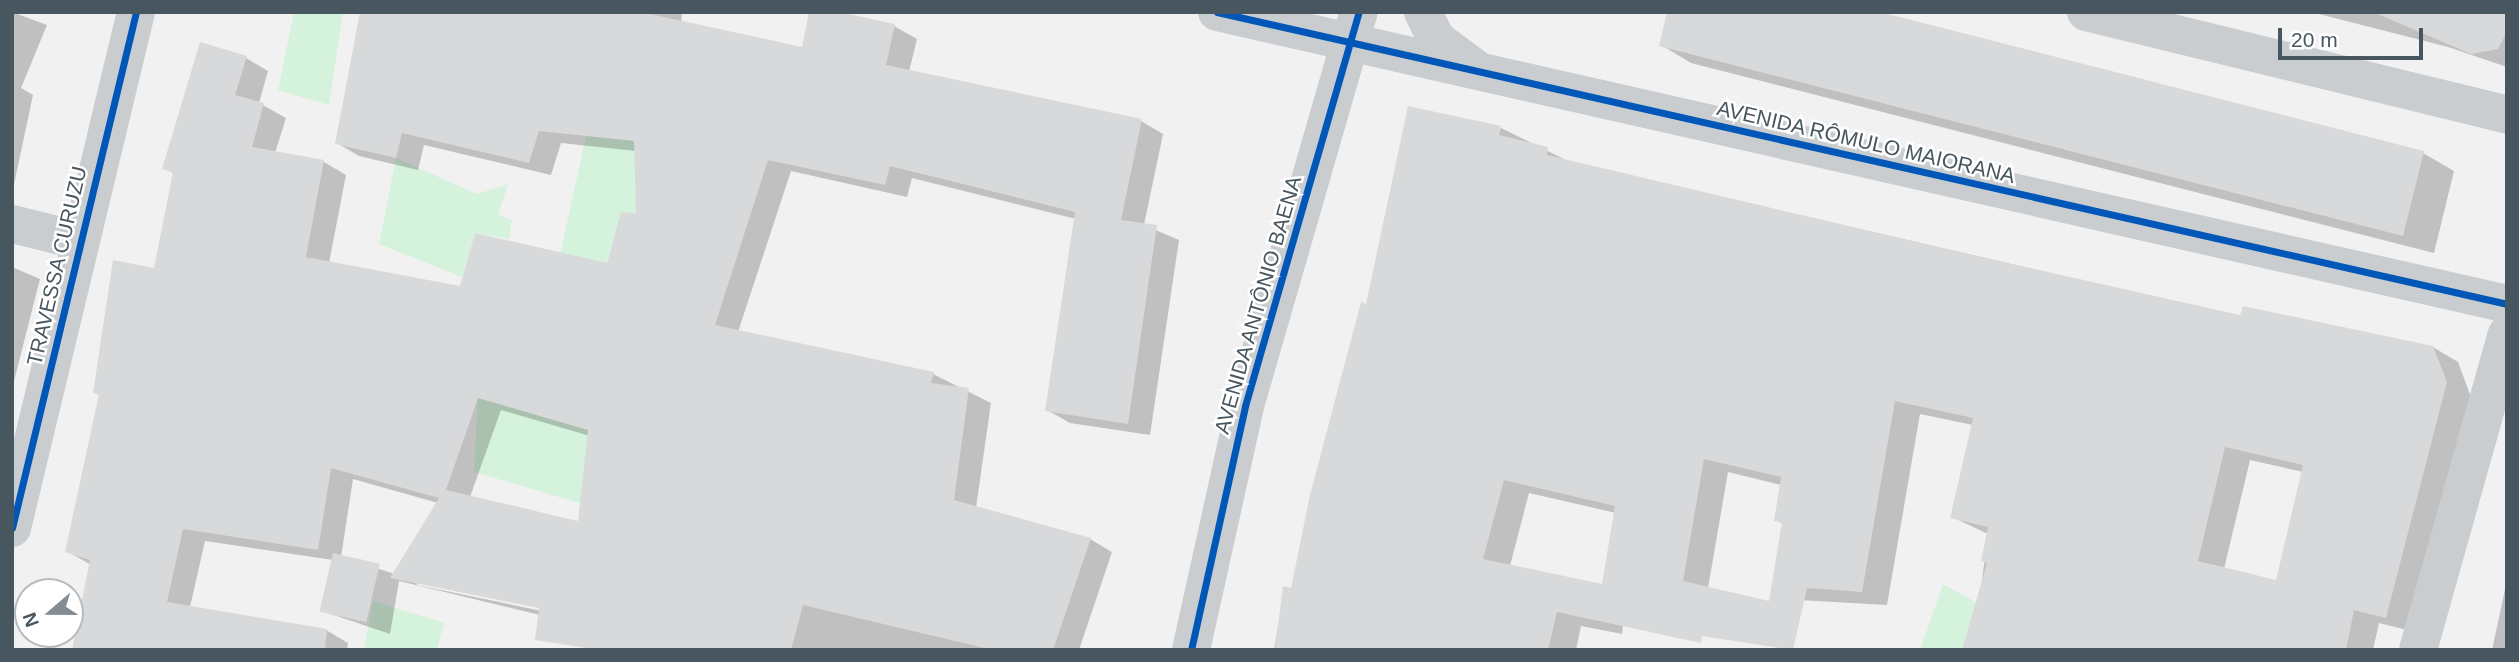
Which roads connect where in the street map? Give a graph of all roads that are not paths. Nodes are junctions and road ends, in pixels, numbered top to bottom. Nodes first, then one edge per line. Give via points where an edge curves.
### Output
1 (136, 12) edge
2 (1217, 12) edge
3 (1423, 12) edge
4 (2086, 12) edge
5 (1355, 28) edge
6 (1482, 74) junction
7 (2507, 115) edge
8 (12, 224) edge
9 (81, 241) junction
10 (2507, 304) edge
11 (2507, 334) edge
12 (12, 528) edge
13 (1191, 650) edge
14 (2418, 650) edge

1 - 9 street, TRAVESSA CURUZU
2 - 5 street, AVENIDA RÔMULO MAIORANA
3 - 6 street via 1436,39
4 - 7 street
5 - 6 street, AVENIDA RÔMULO MAIORANA
5 - 13 street, AVENIDA ANTÔNIO BAENA via 1245,406
6 - 10 street, AVENIDA RÔMULO MAIORANA
8 - 9 street
9 - 12 street, TRAVESSA CURUZU
11 - 14 street

